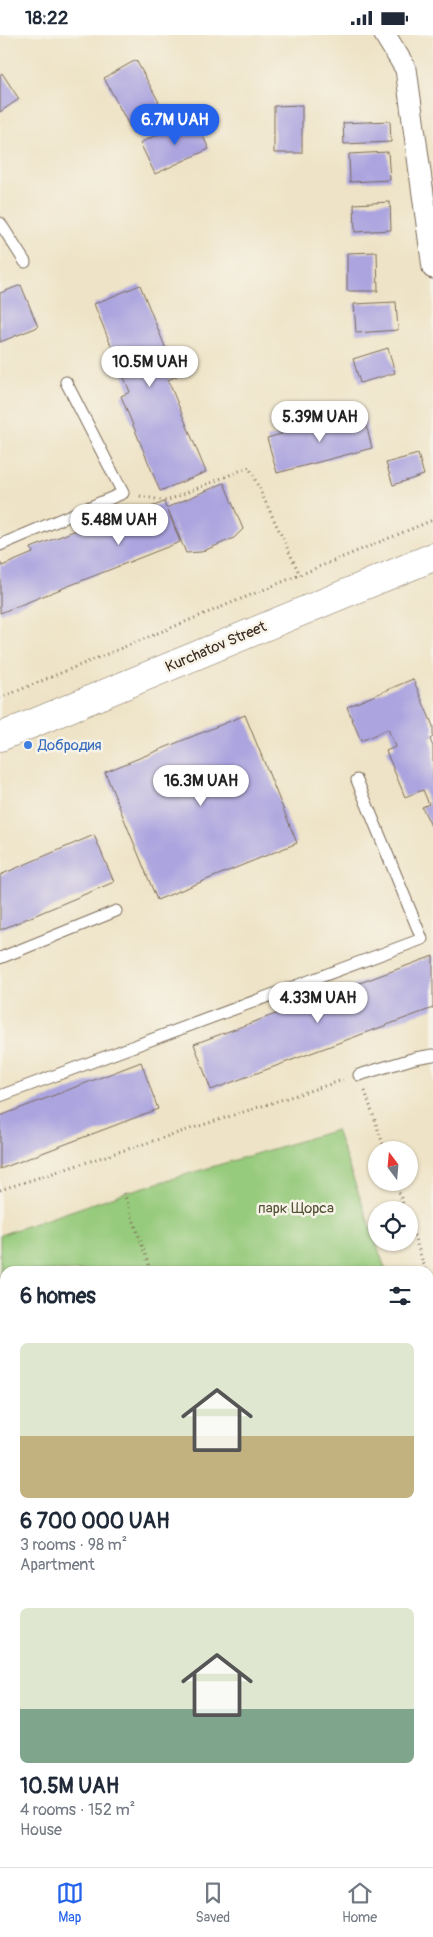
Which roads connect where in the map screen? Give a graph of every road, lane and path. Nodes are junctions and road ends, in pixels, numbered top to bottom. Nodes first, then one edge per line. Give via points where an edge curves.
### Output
1 (385, 35) edge
2 (0, 223) edge
3 (25, 262) dead end
4 (433, 269) edge
5 (66, 382) dead end
6 (123, 493) junction
7 (433, 520) edge
8 (0, 545) edge
9 (433, 557) edge
10 (300, 575) junction
11 (0, 698) edge
12 (0, 737) edge
13 (357, 780) dead end
14 (116, 911) dead end
15 (0, 958) edge
16 (433, 1055) edge
17 (359, 1075) junction
18 (0, 1096) edge
19 (381, 1141) edge
20 (0, 1190) edge
21 (124, 1193) dead end
22 (418, 1247) edge
23 (150, 1266) edge
24 (424, 1266) edge

1 - 4 street via 406,69
2 - 3 lane
5 - 6 lane
6 - 8 lane
6 - 10 path via 166,501 249,467
7 - 10 path
9 - 12 main road, Kurchatov Street
10 - 11 path
13 - 18 lane via 422,939
14 - 15 lane
16 - 17 lane via 415,1057
17 - 19 path
17 - 20 path
21 - 23 path
22 - 24 path

